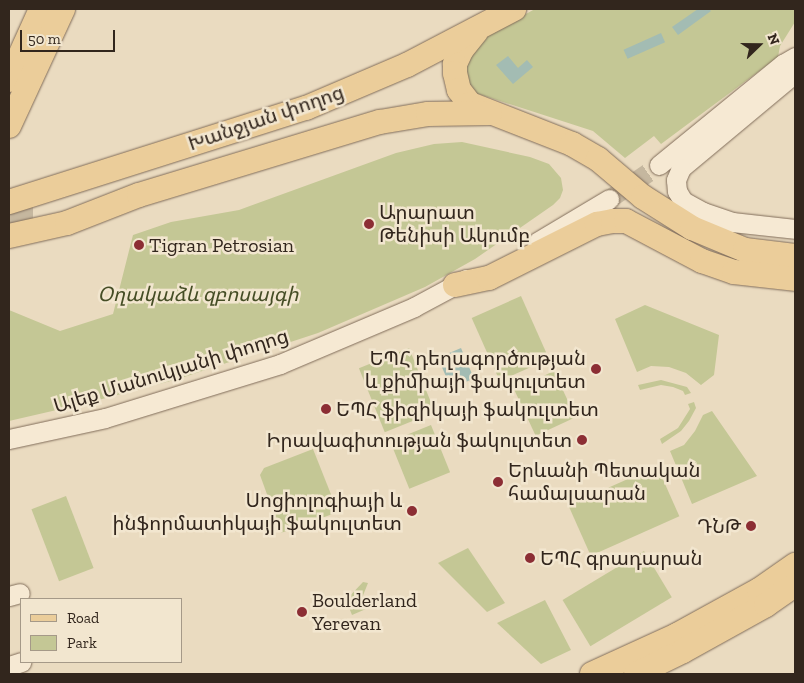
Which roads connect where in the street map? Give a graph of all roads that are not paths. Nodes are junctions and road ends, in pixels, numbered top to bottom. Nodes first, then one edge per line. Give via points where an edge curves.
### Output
1 (41, 9) edge
2 (63, 9) edge
3 (514, 9) edge
4 (485, 18) edge
5 (795, 57) edge
6 (795, 74) edge
7 (9, 80) edge
8 (490, 113) junction
9 (9, 126) edge
10 (659, 165) tunnel mouth
11 (9, 187) edge
12 (139, 195) junction
13 (609, 199) tunnel mouth
14 (9, 202) edge
15 (42, 214) tunnel mouth
16 (795, 229) edge
17 (9, 236) edge
18 (795, 256) edge
19 (795, 279) edge
20 (455, 285) junction
21 (9, 439) edge
22 (795, 565) edge
23 (795, 585) edge
24 (680, 643) junction
25 (592, 674) edge
26 (636, 674) edge

1 - 7 main road
2 - 9 main road
3 - 4 main road, Խանջյան փողոց
4 - 8 main road via 460,54 455,73 464,98 477,109
4 - 11 main road, Խանջյան փողոց via 365,72 301,96 160,145
4 - 14 main road, Խանջյան փողոց via 407,65 306,108
5 - 10 street
6 - 16 street via 680,168 676,180 677,191 683,200 703,212 732,222
8 - 12 main road via 428,114 387,121
8 - 18 main road via 542,131 598,159 643,197 692,228 745,250
12 - 15 main road
12 - 17 main road via 67,223
13 - 20 street, Ալեք Մանուկյանի փողոց via 550,235
19 - 20 main road via 734,272 702,261 626,221 613,220 597,224 489,278
20 - 21 street, Ալեք Մանուկյանի փողոց via 362,330 258,372 105,418
22 - 24 main road
23 - 24 main road via 766,605
24 - 25 main road
24 - 26 main road

